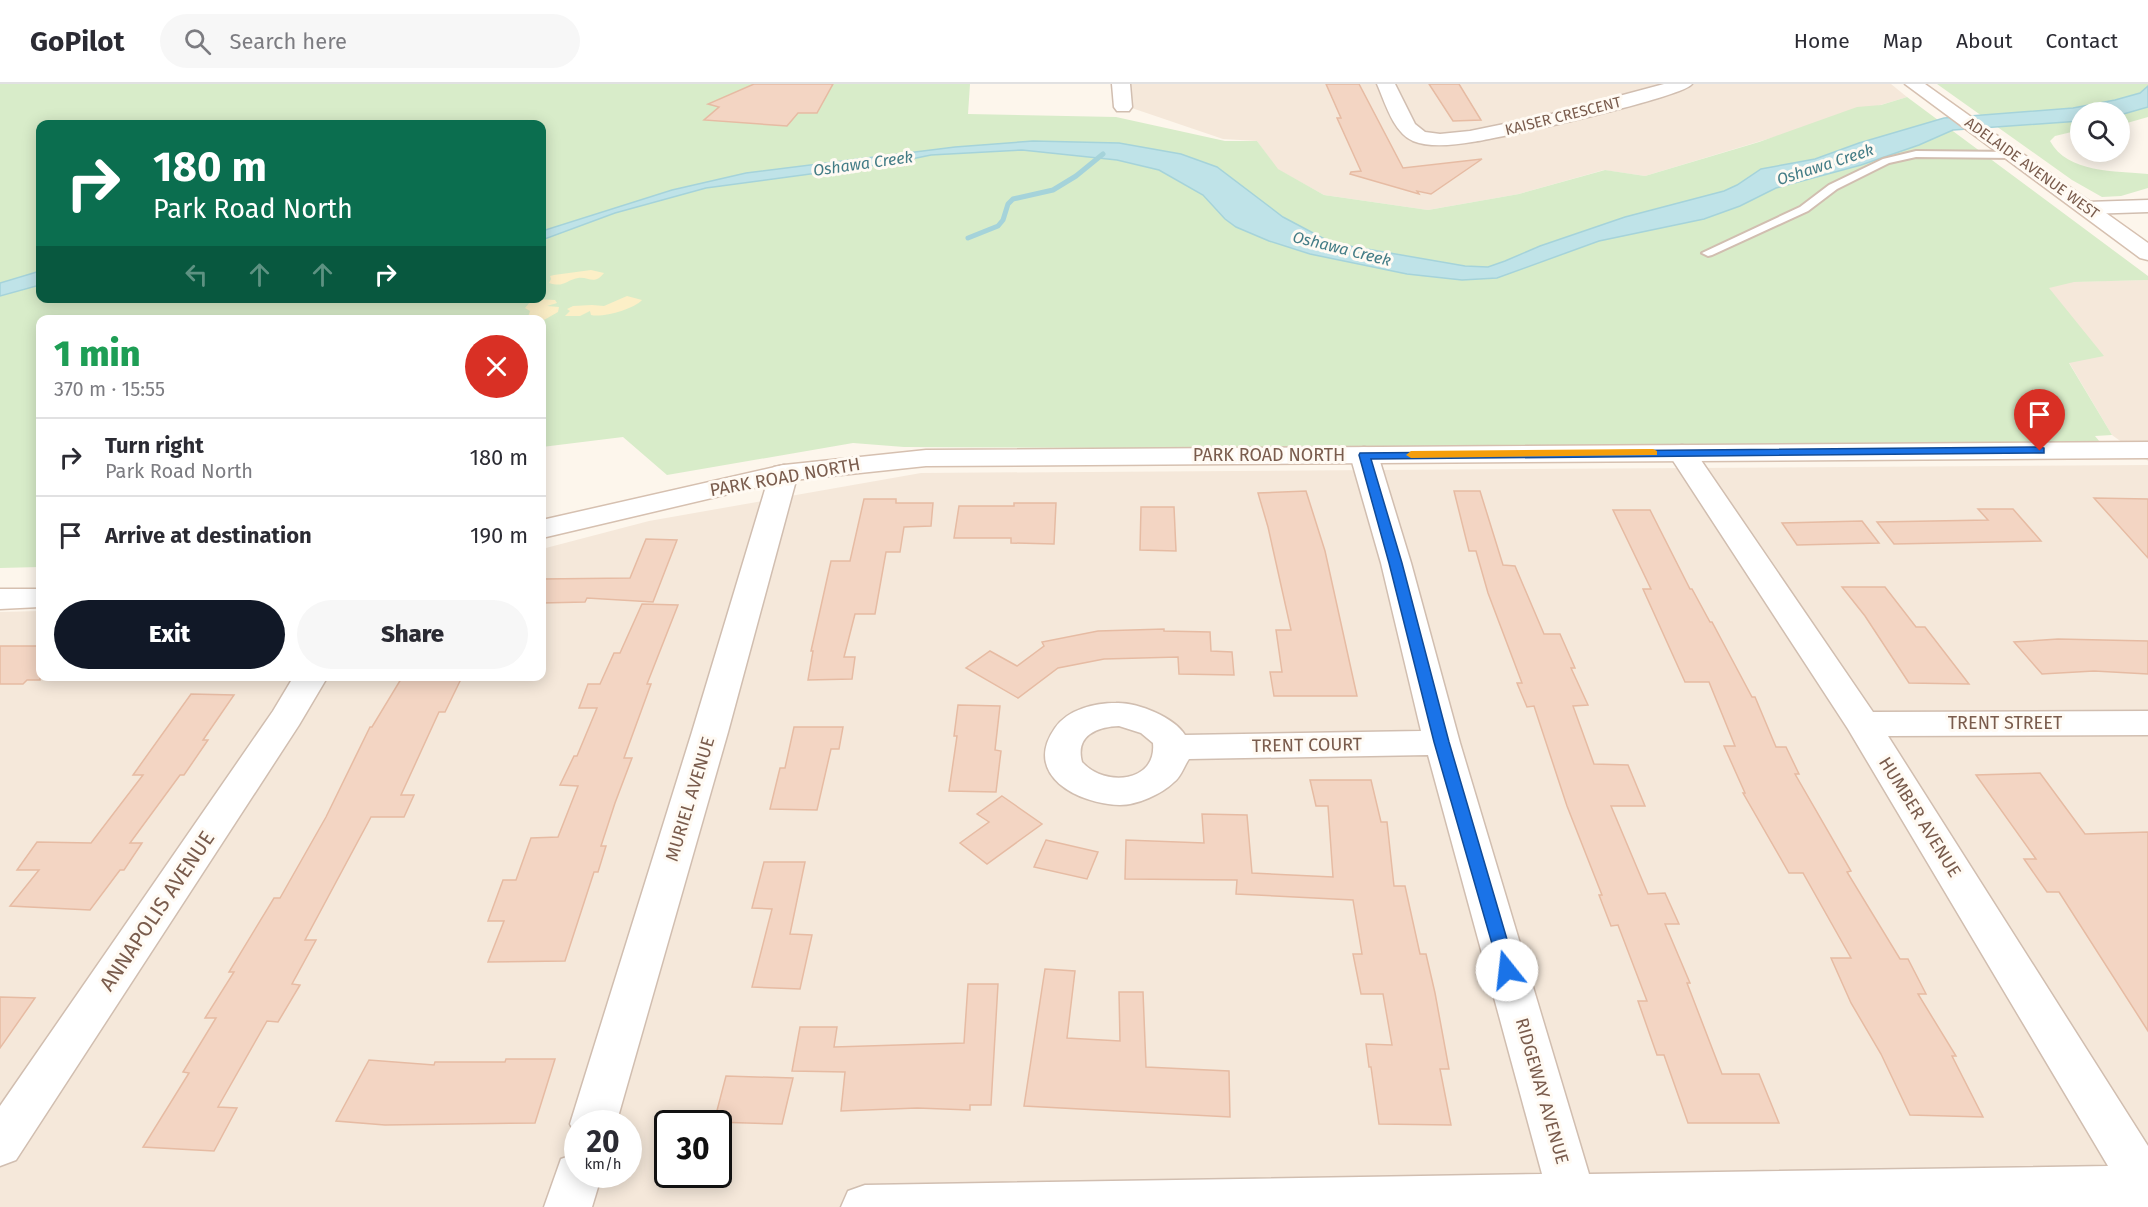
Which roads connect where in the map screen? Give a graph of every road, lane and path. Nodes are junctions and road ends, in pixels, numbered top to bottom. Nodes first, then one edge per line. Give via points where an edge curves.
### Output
1 (1121, 84) edge
2 (1386, 84) edge
3 (1683, 84) edge
4 (1914, 84) edge
5 (1123, 107) dead end
6 (2015, 155) junction
7 (2148, 206) edge
8 (2087, 208) junction
9 (1708, 253) dead end
10 (2148, 253) edge
11 (2148, 450) edge
12 (1682, 453) junction
13 (1365, 455) junction
14 (784, 473) junction
15 (546, 528) edge
16 (36, 598) edge
17 (0, 599) edge
18 (308, 681) edge
19 (2148, 723) edge
20 (1863, 724) junction
21 (1442, 742) junction
22 (1172, 747) dead end
23 (597, 1110) edge
24 (0, 1145) edge
25 (2148, 1187) edge
26 (574, 1188) edge
27 (1574, 1202) edge
28 (568, 1207) edge
29 (865, 1207) edge

1 - 5 street
2 - 3 street, KAISER CRESCENT via 1408,128 1420,137 1441,140 1496,132
4 - 6 street, ADELAIDE AVENUE WEST
6 - 8 street, ADELAIDE AVENUE WEST
6 - 9 lane via 1916,154 1886,161 1833,187 1804,209
7 - 8 street
8 - 10 street, ADELAIDE AVENUE WEST
11 - 12 street, PARK ROAD NORTH
12 - 13 street, PARK ROAD NORTH
12 - 20 street, HUMBER AVENUE
13 - 14 street, PARK ROAD NORTH via 926,458
13 - 21 street, RIDGEWAY AVENUE
14 - 15 street, PARK ROAD NORTH
14 - 23 street, MURIEL AVENUE
16 - 17 street
18 - 24 street, ANNAPOLIS AVENUE
19 - 20 street, TRENT STREET
20 - 25 street, HUMBER AVENUE
21 - 22 street, TRENT COURT
21 - 27 street, RIDGEWAY AVENUE
25 - 27 street
26 - 28 street
27 - 29 street

